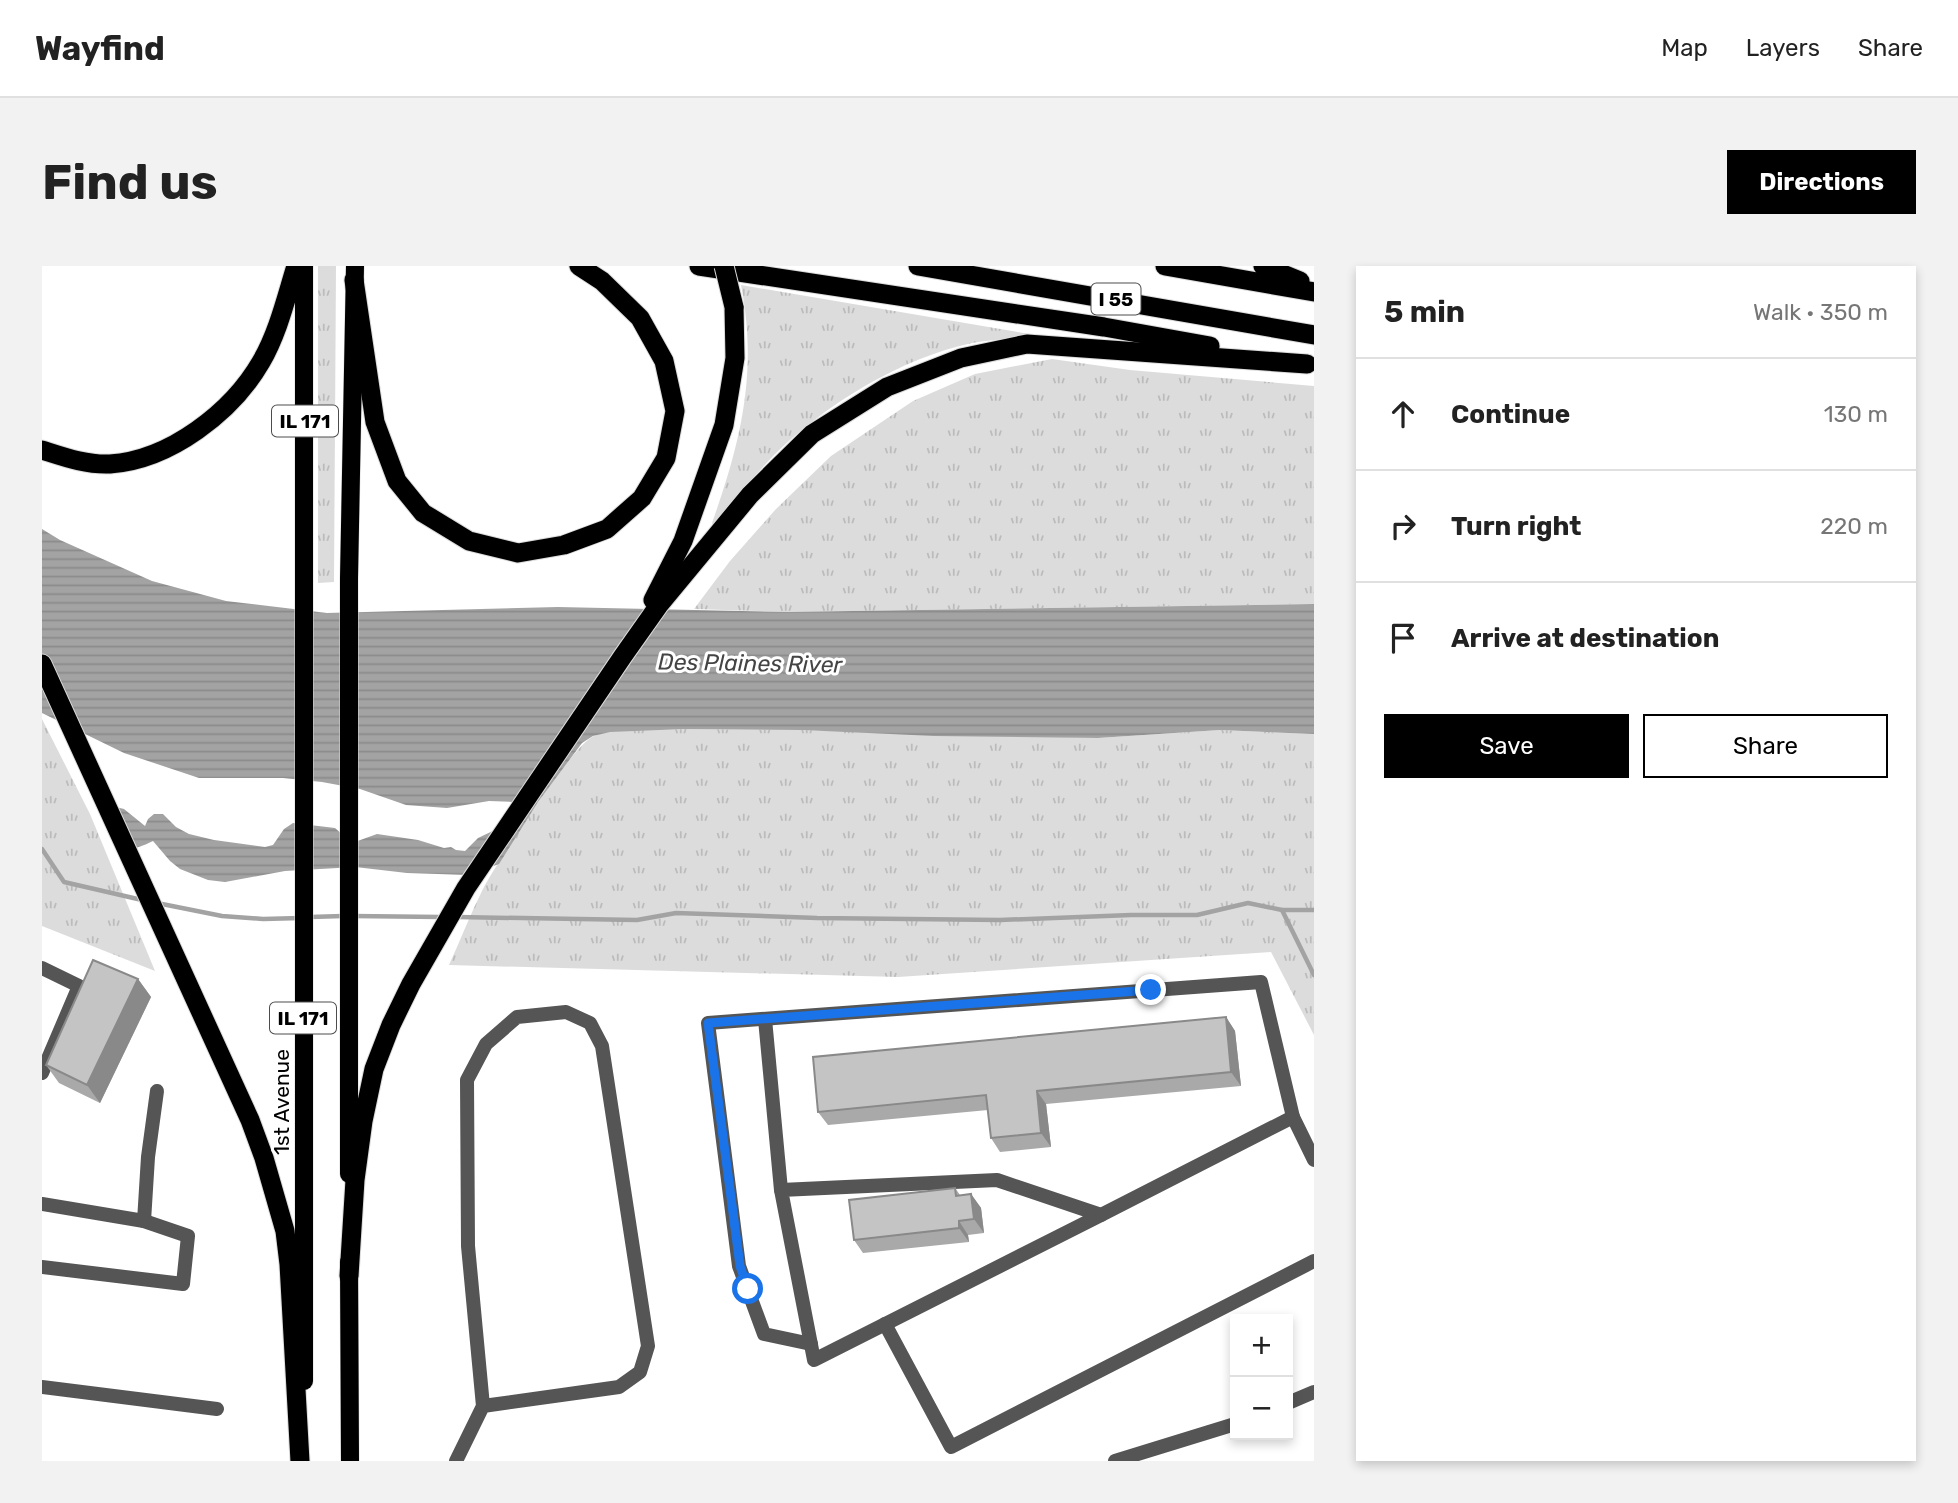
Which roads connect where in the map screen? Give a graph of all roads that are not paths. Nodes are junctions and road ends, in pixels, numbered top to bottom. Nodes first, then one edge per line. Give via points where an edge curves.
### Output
1 (296, 266) edge
2 (304, 266) edge
3 (579, 266) edge
4 (699, 266) edge
5 (723, 266) edge
6 (918, 266) edge
7 (1165, 266) edge
8 (1263, 266) edge
9 (354, 273) edge
10 (1314, 286) edge
11 (1314, 292) edge
12 (1314, 335) edge
13 (1311, 365) edge
14 (42, 450) edge
15 (622, 656) junction
16 (42, 664) edge
17 (42, 968) edge
18 (765, 1019) junction
19 (42, 1073) edge
20 (157, 1091) dead end
21 (1293, 1117) junction
22 (1314, 1160) edge
23 (781, 1189) junction
24 (42, 1204) edge
25 (1101, 1215) junction
26 (144, 1221) junction
27 (1314, 1261) edge
28 (42, 1266) edge
29 (349, 1276) junction
30 (884, 1324) junction
31 (811, 1344) junction
32 (42, 1387) edge
33 (1314, 1392) edge
34 (1293, 1401) edge
35 (483, 1406) junction
36 (217, 1409) dead end
37 (1230, 1426) edge
38 (302, 1461) edge
39 (350, 1461) edge
40 (456, 1461) edge
41 (1115, 1461) edge

1 - 14 highway via 262,362 210,421 170,446 110,464 78,462
2 - 38 main road, 1st Avenue / IL 171
3 - 9 highway via 602,281 640,318 664,361 676,411 666,458 642,499 607,529 564,545 518,553 468,541 422,513 397,481 375,422
4 - 13 highway via 1104,327
5 - 15 highway, bridge via 734,307 734,358 724,425 683,541
6 - 12 highway, I 55
7 - 11 highway, I 55
8 - 10 highway
9 - 29 main road, IL 171
13 - 15 highway via 1027,344 961,358 887,387 811,434 750,495
15 - 29 highway via 466,888 391,1025 374,1069 363,1121
16 - 38 highway via 264,1158 285,1231
17 - 19 lane via 79,986
18 - 21 lane via 1261,982
18 - 23 lane
18 - 31 lane via 708,1023 740,1266 764,1334
20 - 26 lane
21 - 22 lane
21 - 25 lane
23 - 25 lane via 997,1181
23 - 31 lane
24 - 26 lane
25 - 30 lane
26 - 28 lane via 188,1237 183,1284
27 - 30 lane via 951,1447
29 - 39 main road, IL 171
30 - 31 lane via 814,1360
32 - 36 lane
33 - 34 lane
35 - 35 lane via 619,1387 640,1371 648,1346 602,1046 590,1023 566,1012 517,1017 486,1044 467,1080 468,1246
35 - 40 lane
37 - 41 lane

